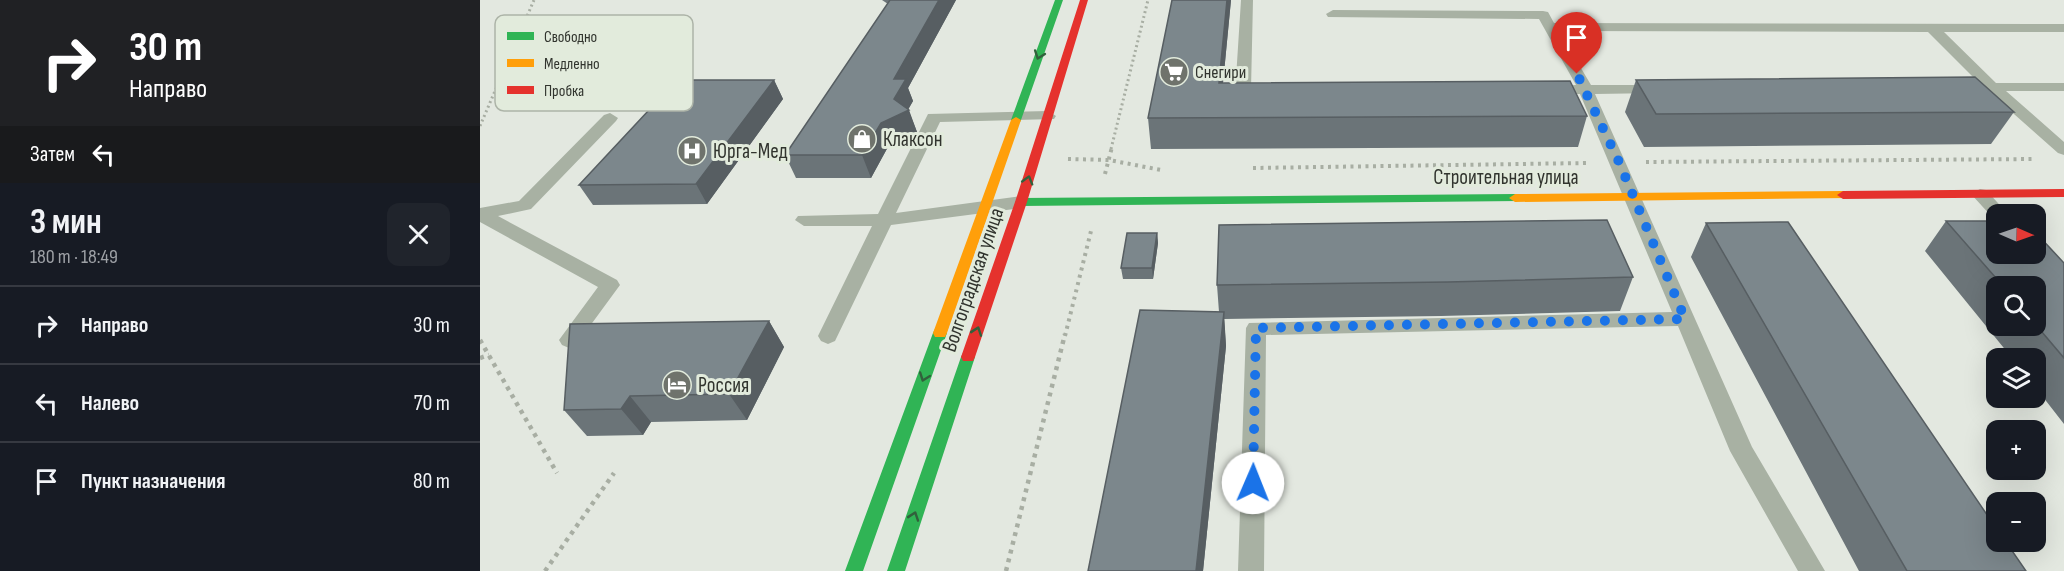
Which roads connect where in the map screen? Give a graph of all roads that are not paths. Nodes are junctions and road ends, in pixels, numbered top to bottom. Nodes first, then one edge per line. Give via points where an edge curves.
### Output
1 (1059, 0) edge
2 (1084, 0) edge
3 (1246, 0) edge
4 (1536, 0) edge
5 (1333, 14) dead end
6 (1546, 21) junction
7 (1932, 28) junction
8 (2064, 28) edge
9 (1945, 87) edge
10 (1992, 87) junction
11 (2064, 87) edge
12 (1670, 89) edge
13 (1538, 90) edge
14 (1586, 90) junction
15 (1267, 93) edge
16 (1048, 116) junction
17 (1017, 117) junction
18 (610, 118) dead end
19 (2064, 150) edge
20 (2064, 193) edge
21 (1980, 194) junction
22 (1633, 197) junction
23 (1021, 202) junction
24 (1990, 204) edge
25 (985, 207) junction
26 (480, 214) edge
27 (804, 220) dead end
28 (884, 220) junction
29 (1685, 319) junction
30 (828, 336) dead end
31 (569, 339) edge
32 (854, 571) edge
33 (896, 571) edge
34 (1251, 571) edge
35 (1812, 571) edge

1 -> 17 main road
2 - 16 main road, Волгоградская улица
3 - 15 lane via 1243,94
4 - 6 lane
5 - 6 lane
6 - 7 lane
6 - 14 lane
7 - 8 lane
7 - 10 lane
9 - 10 lane
10 - 11 lane
10 - 19 lane
12 - 14 lane
13 - 14 lane
14 - 22 lane
16 - 17 lane
23 -> 16 main road, Волгоградская улица
17 - 25 main road
17 - 28 lane via 934,117
18 - 26 lane via 525,205
20 - 21 main road, Строительная улица
21 - 22 main road, Строительная улица
21 - 24 lane
22 - 23 main road, Строительная улица
22 - 29 lane
23 - 25 lane
33 -> 23 main road, Волгоградская улица
25 - 28 lane
25 -> 32 main road
26 - 31 lane via 610,285
27 - 28 lane
28 - 30 lane
29 - 34 lane via 1256,328
29 - 35 lane via 1742,451

